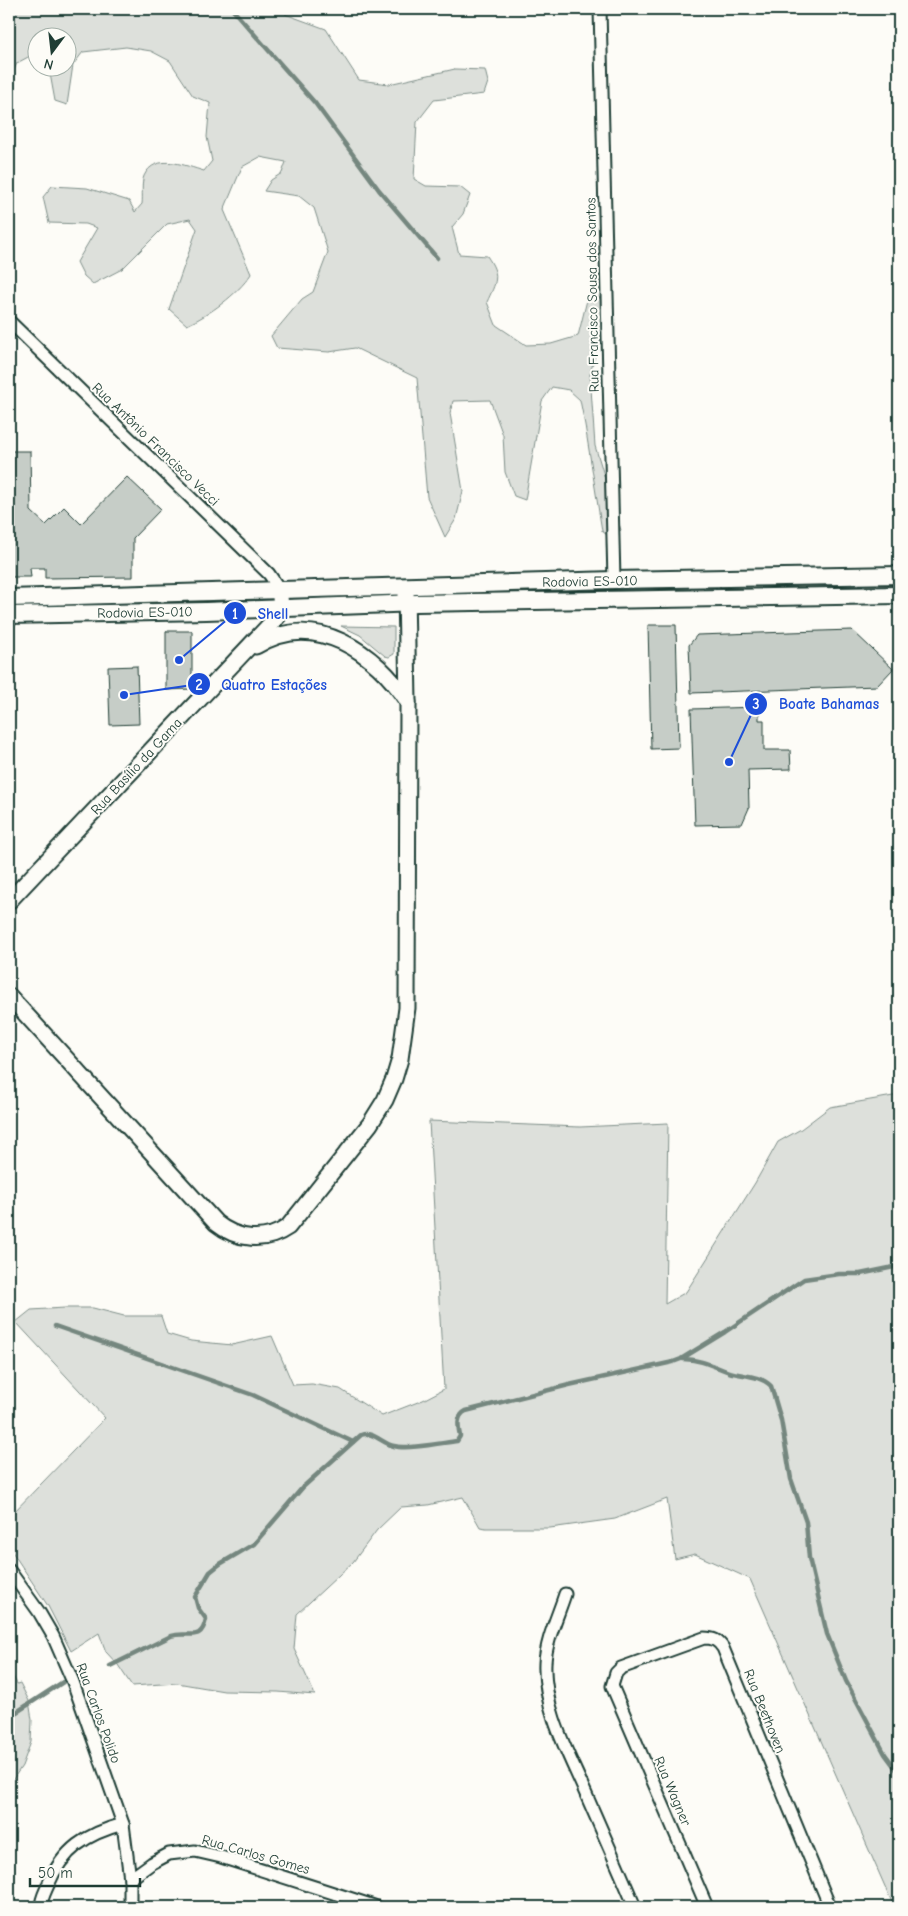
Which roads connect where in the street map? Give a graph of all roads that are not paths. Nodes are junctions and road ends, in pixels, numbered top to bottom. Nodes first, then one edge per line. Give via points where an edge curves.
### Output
1 (600, 9) edge
2 (9, 321) edge
3 (899, 575) edge
4 (614, 580) junction
5 (406, 586) junction
6 (280, 590) junction
7 (899, 595) edge
8 (9, 598) edge
9 (406, 603) junction
10 (281, 608) junction
11 (9, 615) edge
12 (245, 652) junction
13 (408, 702) junction
14 (9, 901) edge
15 (9, 996) edge
16 (9, 1570) edge
17 (565, 1594) dead end
18 (612, 1686) joint
19 (123, 1824) junction
20 (130, 1879) junction
21 (41, 1907) edge
22 (130, 1907) edge
23 (377, 1907) edge
24 (635, 1907) edge
25 (707, 1907) edge
26 (830, 1907) edge

1 - 4 street, Rua Francisco Sousa dos Santos
2 - 6 street, Rua Antônio Francisco Vecci via 269,574
3 - 4 main road, Rodovia ES-010
4 - 5 main road, Rodovia ES-010
5 - 6 main road, Rodovia ES-010
5 - 9 street
6 - 8 main road, Rodovia ES-010
6 - 10 street
7 - 9 main road, Rodovia ES-010
9 - 10 main road, Rodovia ES-010
9 - 13 street
10 - 11 main road, Rodovia ES-010
10 - 12 street, Rua Basílio da Gama via 278,616
12 - 13 street via 282,635 319,634 335,638 373,661 393,680
12 - 14 street, Rua Basílio da Gama
13 - 15 street via 408,1008 400,1059 385,1100 370,1124 288,1227 270,1236 247,1237 225,1230 216,1223
16 - 19 street, Rua Carlos Polido via 53,1636 73,1682
17 - 24 street via 545,1662 549,1704
18 - 25 street, Rua Wagner
18 - 26 street, Rua Beethoven via 621,1668 704,1638 718,1642
19 - 20 street, Rua Carlos Polido
19 - 21 street via 82,1840 64,1856 52,1876
20 - 22 street
20 - 23 street, Rua Carlos Gomes via 169,1854 195,1850

